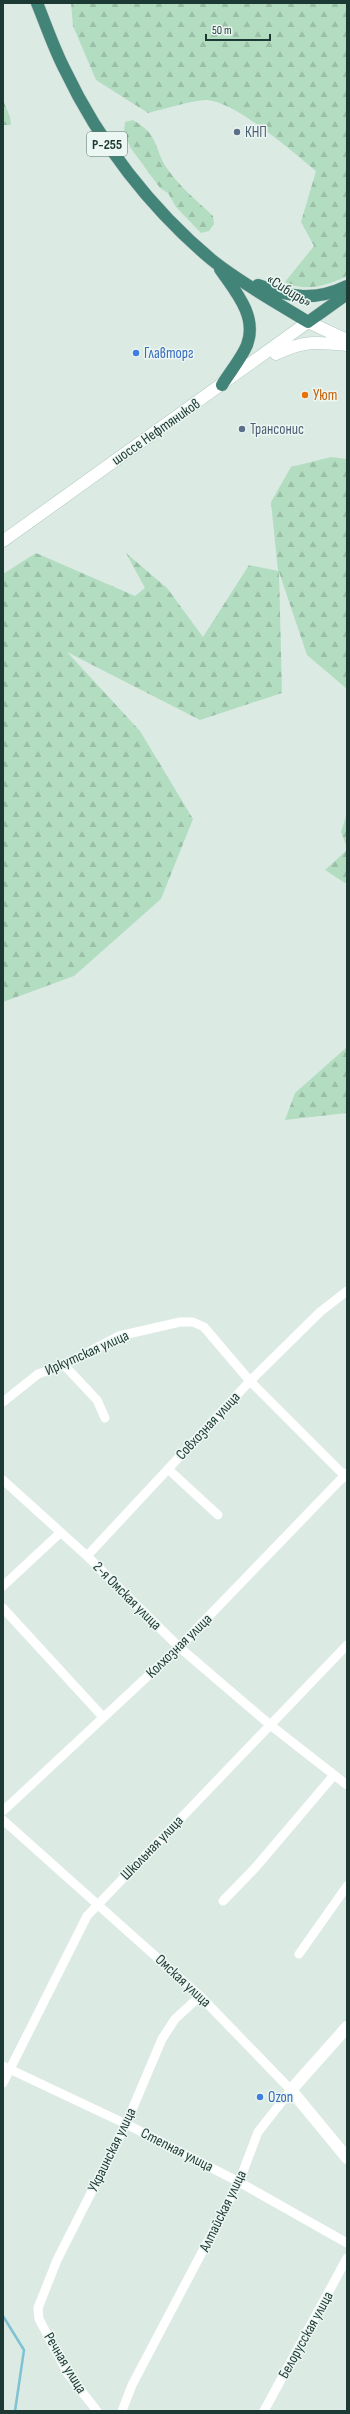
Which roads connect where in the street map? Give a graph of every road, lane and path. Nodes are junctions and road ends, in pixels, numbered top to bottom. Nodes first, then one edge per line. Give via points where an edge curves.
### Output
1 (37, 3) edge
2 (213, 260) junction
3 (238, 278) junction
4 (347, 286) edge
5 (347, 294) edge
6 (308, 322) junction
7 (347, 340) edge
8 (347, 345) edge
9 (240, 373) junction
10 (222, 385) junction
11 (3, 541) edge
12 (347, 1291) edge
13 (64, 1365) junction
14 (250, 1381) junction
15 (3, 1402) edge
16 (105, 1418) dead end
17 (168, 1469) junction
18 (346, 1476) edge
19 (3, 1480) edge
20 (218, 1515) dead end
21 (60, 1533) junction
22 (87, 1556) junction
23 (3, 1586) edge
24 (3, 1608) edge
25 (347, 1645) edge
26 (179, 1647) junction
27 (103, 1717) junction
28 (269, 1724) junction
29 (334, 1775) junction
30 (347, 1785) edge
31 (3, 1811) edge
32 (3, 1820) edge
33 (347, 1886) edge
34 (223, 1901) dead end
35 (99, 1904) junction
36 (299, 1954) dead end
37 (200, 1996) junction
38 (347, 2027) edge
39 (7, 2068) edge
40 (3, 2083) edge
41 (291, 2090) junction
42 (126, 2124) junction
43 (347, 2158) edge
44 (239, 2182) junction
45 (347, 2243) edge
46 (347, 2258) edge
47 (38, 2313) joint
48 (97, 2411) edge
49 (122, 2411) edge
50 (264, 2411) edge

1 - 2 highway, Р-255 via 64,70 103,139 142,190
2 - 3 highway, «Сибирь» / Р-255
2 - 10 highway via 240,297 249,322 250,335
3 - 4 highway via 273,290 302,296 323,295
3 - 6 highway, «Сибирь» / Р-255
5 - 6 highway, «Сибирь»
6 - 7 main road
6 - 9 main road, шоссе Нефтяников
8 - 9 main road via 309,342 294,344
9 - 10 main road, шоссе Нефтяников
10 - 11 main road, шоссе Нефтяников
12 - 14 street, Совхозная улица via 334,1300
13 - 14 street, Иркутская улица via 124,1334 180,1322 193,1322 204,1327
13 - 15 street, Иркутская улица via 38,1374
13 - 16 street via 97,1400
14 - 17 street, Совхозная улица
14 - 18 street
17 - 20 street
17 - 22 street, Совхозная улица
18 - 26 street, Колхозная улица
19 - 21 street, 2-я Омская улица
21 - 22 street, 2-я Омская улица
21 - 23 street
22 - 26 street, 2-я Омская улица
24 - 27 street
25 - 28 street, Школьная улица
26 - 27 street, Колхозная улица
26 - 28 street, 2-я Омская улица
27 - 31 street, Колхозная улица
28 - 29 street, 2-я Омская улица
28 - 35 street, Школьная улица
29 - 30 street, 2-я Омская улица
29 - 34 street via 255,1868
32 - 35 street, Омская улица
33 - 36 street
35 - 37 street, Омская улица
35 - 39 street, Школьная улица via 87,1916 77,1933
37 - 41 street, Омская улица
37 - 42 street, Украинская улица via 175,2019 162,2039
38 - 41 main road, Алтайская улица
39 - 40 street, Школьная улица
39 - 42 street, Степная улица
41 - 43 main road, Омская улица
41 - 44 street, Алтайская улица via 258,2132
42 - 44 street, Степная улица
42 - 47 street, Украинская улица via 57,2260
44 - 45 street, Степная улица
44 - 49 street, Алтайская улица via 132,2385
46 - 50 street, Белорусская улица
47 - 48 street, Речная улица via 68,2374

